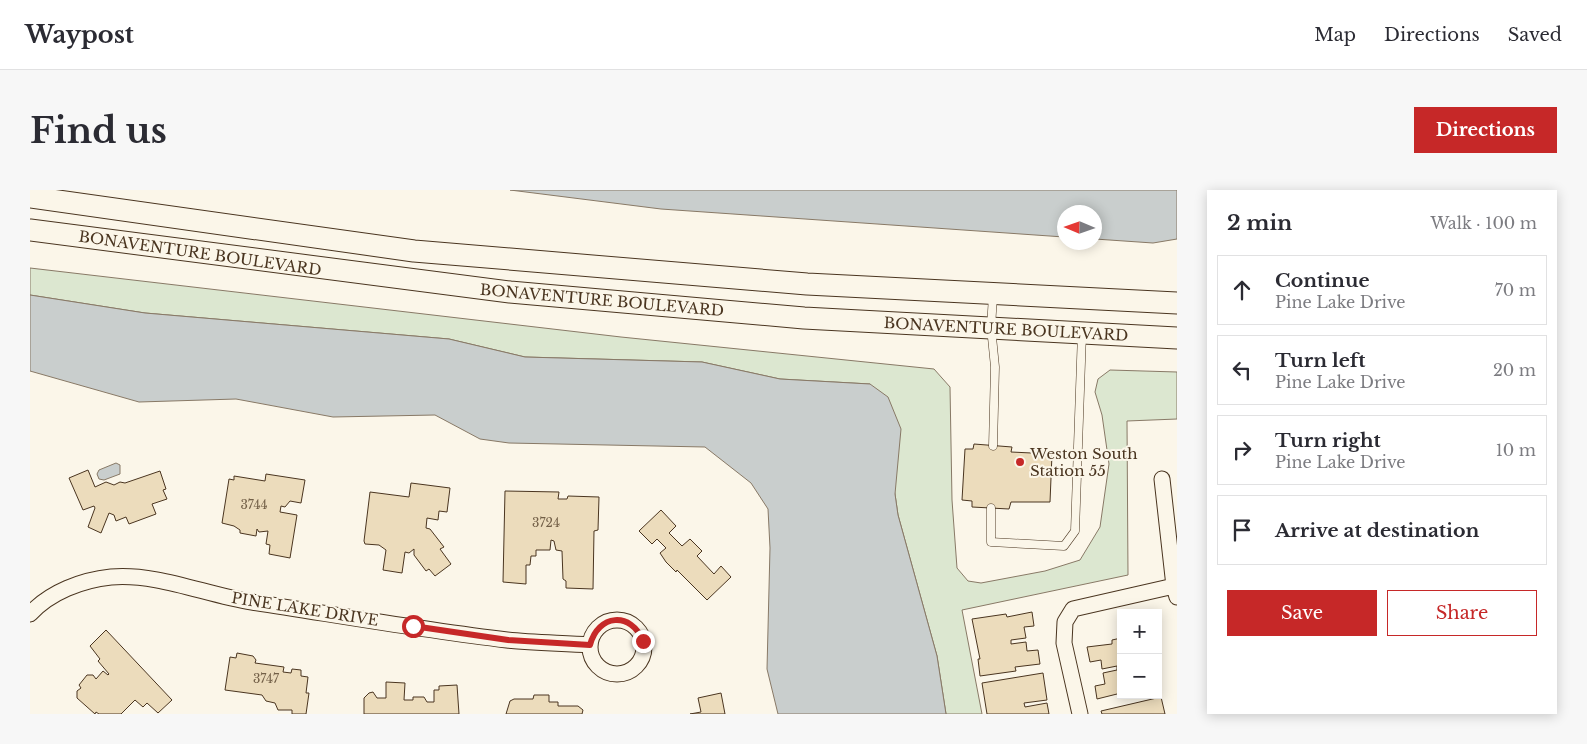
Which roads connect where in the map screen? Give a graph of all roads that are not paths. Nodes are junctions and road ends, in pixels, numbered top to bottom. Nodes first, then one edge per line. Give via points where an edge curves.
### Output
1 (30, 197) edge
2 (30, 230) edge
3 (993, 295) junction
4 (1177, 303) edge
5 (991, 327) junction
6 (1082, 331) junction
7 (1177, 338) edge
8 (994, 446) dead end
9 (1162, 479) dead end
10 (991, 508) dead end
11 (1175, 591) edge
12 (30, 614) edge
13 (590, 645) dead end
14 (1080, 714) edge

1 - 3 main road via 414,251 807,284
2 - 5 main road, BONAVENTURE BOULEVARD via 510,292 804,318
3 - 4 main road
3 - 5 lane
5 - 6 main road, BONAVENTURE BOULEVARD
5 - 8 lane via 995,367
6 - 7 main road, BONAVENTURE BOULEVARD
6 - 10 lane via 1075,531 1064,546 991,542
9 - 11 street
11 - 14 street via 1073,609 1065,622 1064,642
12 - 13 street, PINE LAKE DRIVE via 39,603 84,581 138,577 250,602 508,640

